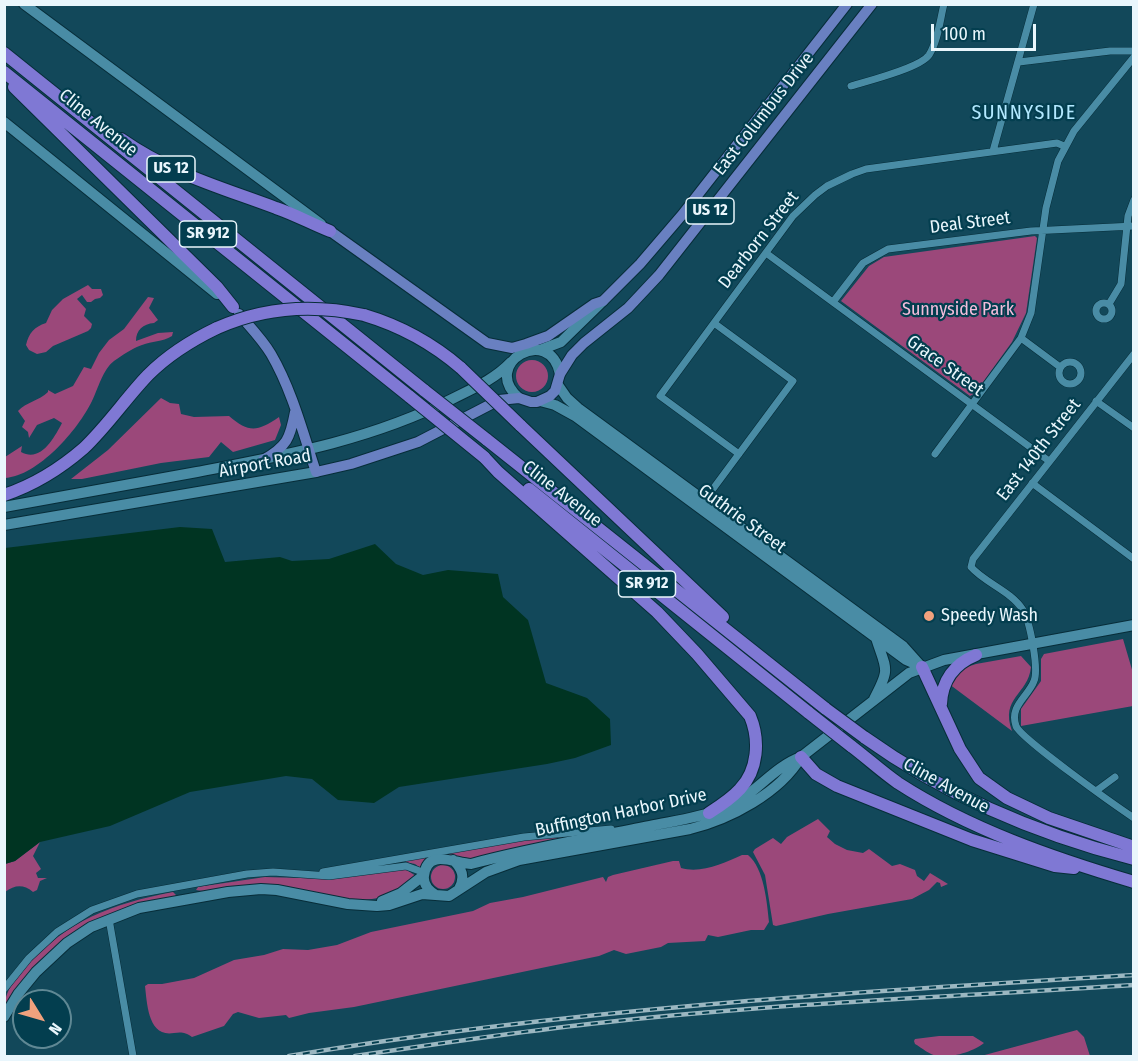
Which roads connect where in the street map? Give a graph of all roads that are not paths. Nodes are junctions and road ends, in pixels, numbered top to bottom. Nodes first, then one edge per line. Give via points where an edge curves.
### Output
1 (24, 4) edge
2 (847, 4) edge
3 (872, 4) edge
4 (944, 4) edge
5 (1034, 4) edge
6 (1134, 51) edge
7 (4, 53) edge
8 (1134, 57) edge
9 (1019, 62) junction
10 (4, 72) edge
11 (30, 74) junction
12 (4, 78) edge
13 (851, 86) dead end
14 (4, 122) edge
15 (1064, 146) junction
16 (993, 151) junction
17 (1134, 200) edge
18 (1130, 226) edge
19 (330, 231) junction
20 (1043, 231) junction
21 (766, 253) junction
22 (603, 301) junction
23 (833, 302) junction
24 (1109, 304) dead end
25 (233, 307) junction
26 (714, 323) junction
27 (1021, 338) junction
28 (512, 348) junction
29 (536, 350) junction
30 (1134, 354) edge
31 (511, 362) junction
32 (1060, 367) dead end
33 (559, 380) junction
34 (519, 398) junction
35 (540, 401) junction
36 (1096, 401) junction
37 (972, 404) junction
38 (295, 409) junction
39 (1134, 428) edge
40 (308, 451) junction
41 (739, 454) junction
42 (935, 454) dead end
43 (484, 457) junction
44 (263, 460) junction
45 (1050, 461) junction
46 (316, 472) junction
47 (1032, 483) junction
48 (4, 495) edge
49 (704, 501) junction
50 (4, 507) edge
51 (4, 525) edge
52 (1134, 559) edge
53 (827, 596) junction
54 (1134, 625) edge
55 (876, 638) junction
56 (1032, 645) junction
57 (976, 655) junction
58 (922, 667) junction
59 (776, 668) junction
60 (872, 702) junction
61 (941, 705) junction
62 (801, 757) junction
63 (1115, 777) dead end
64 (1095, 790) junction
65 (709, 813) junction
66 (1134, 818) edge
67 (650, 826) junction
68 (1134, 847) edge
69 (453, 860) junction
70 (1134, 860) edge
71 (1090, 869) junction
72 (306, 874) junction
73 (424, 874) junction
74 (1134, 882) edge
75 (459, 889) junction
76 (436, 896) junction
77 (364, 905) junction
78 (109, 919) junction
79 (4, 989) edge
80 (4, 1017) edge
81 (133, 1056) edge

1 - 19 main road
2 - 22 main road, East Columbus Drive / US 12 via 681,215
3 - 33 main road, East Columbus Drive / US 12 via 659,275 623,313 579,348
4 - 13 street via 926,59
5 - 9 street
6 - 9 street
7 - 11 highway, Cline Avenue / US 12
8 - 15 street
9 - 16 street
10 - 43 highway, Cline Avenue / SR 912, bridge
11 - 19 highway, US 12 via 156,162
11 - 59 highway, Cline Avenue / SR 912, bridge
12 - 25 highway via 217,286
14 - 25 main road
15 - 16 street, Dearborn Street via 1057,143
15 - 20 street via 1051,183
16 - 21 street, Dearborn Street via 880,166 846,176 804,205
17 - 18 street via 1128,216
18 - 20 street, Deal Street
18 - 24 street via 1121,284
19 - 28 main road, US 12 via 475,336
20 - 23 street, Deal Street via 888,249 863,263
20 - 27 street via 1031,313
21 - 23 street, Grace Street
21 - 26 street, Dearborn Street
22 - 28 main road, US 12 via 594,303 548,336
22 - 29 main road, East Columbus Drive via 561,342
23 - 37 street, Grace Street
25 - 38 main road via 270,353
26 - 41 street via 793,381
26 - 41 street, Dearborn Street via 660,396
27 - 32 street
27 - 37 street
28 - 29 main road, US 12
29 - 31 main road via 521,352
29 - 33 main road via 553,358
30 - 36 street, East 140th Street
31 - 34 main road via 507,380
31 - 40 main road, Airport Road via 490,380 405,421
33 - 35 main road, US 12 via 550,396
33 - 49 main road, Guthrie Street via 567,398 578,408
34 - 35 main road
34 - 46 main road, Airport Road via 499,399 401,449
35 - 53 main road, Guthrie Street via 555,405 587,424
36 - 39 street
36 - 45 street, East 140th Street
37 - 42 street
37 - 45 street, Grace Street
38 - 40 main road
38 - 44 main road via 289,438
40 - 44 main road, Airport Road
40 - 46 main road
41 - 49 street
43 - 65 highway via 657,612 750,716 756,745 750,773 741,788
43 - 71 highway, Cline Avenue / SR 912, bridge via 898,782 1025,846
44 - 50 main road, Airport Road
45 - 47 street, East 140th Street
46 - 51 main road, Airport Road
47 - 52 street
47 - 56 street, East 140th Street via 973,559 971,567 1020,606
48 - 59 highway, bridge via 70,459 159,365 217,328 255,314 288,309 328,309 364,315 414,334 461,368
49 - 53 main road, Guthrie Street
53 - 55 main road, Guthrie Street
53 - 58 main road, Guthrie Street via 909,651
54 - 56 main road
55 - 58 main road, Guthrie Street
55 - 60 main road via 886,671
56 - 57 main road
56 - 64 street via 1036,675 1016,708 1017,729
57 - 58 main road
57 - 61 highway via 949,675
58 - 60 main road
58 - 61 highway
59 - 70 highway, Cline Avenue / SR 912, bridge via 890,756 932,780 988,809 1050,834
60 - 62 main road
61 - 68 highway via 960,749 979,778 1007,798 1049,818
62 - 65 main road, Buffington Harbor Drive via 786,763 730,806
62 - 71 highway via 816,774 837,786 972,840 1055,866
62 - 75 main road, Buffington Harbor Drive via 792,772 761,796 714,822 519,860 486,872
63 - 64 street
64 - 66 street
65 - 67 main road, Buffington Harbor Drive
67 - 69 main road, Buffington Harbor Drive via 471,864
67 - 72 street via 524,837
69 - 73 main road via 432,862
69 - 75 main road via 463,877
71 - 74 highway, Cline Avenue / SR 912
72 - 73 street via 328,876 405,866
72 - 79 street via 247,874 148,891 111,902 77,918 47,940
73 - 76 main road via 427,887
73 - 77 main road via 401,892
75 - 76 main road via 449,896
76 - 77 main road via 422,894 390,905
77 - 78 main road via 261,889 155,905
78 - 80 main road via 77,936 49,958
78 - 81 street

